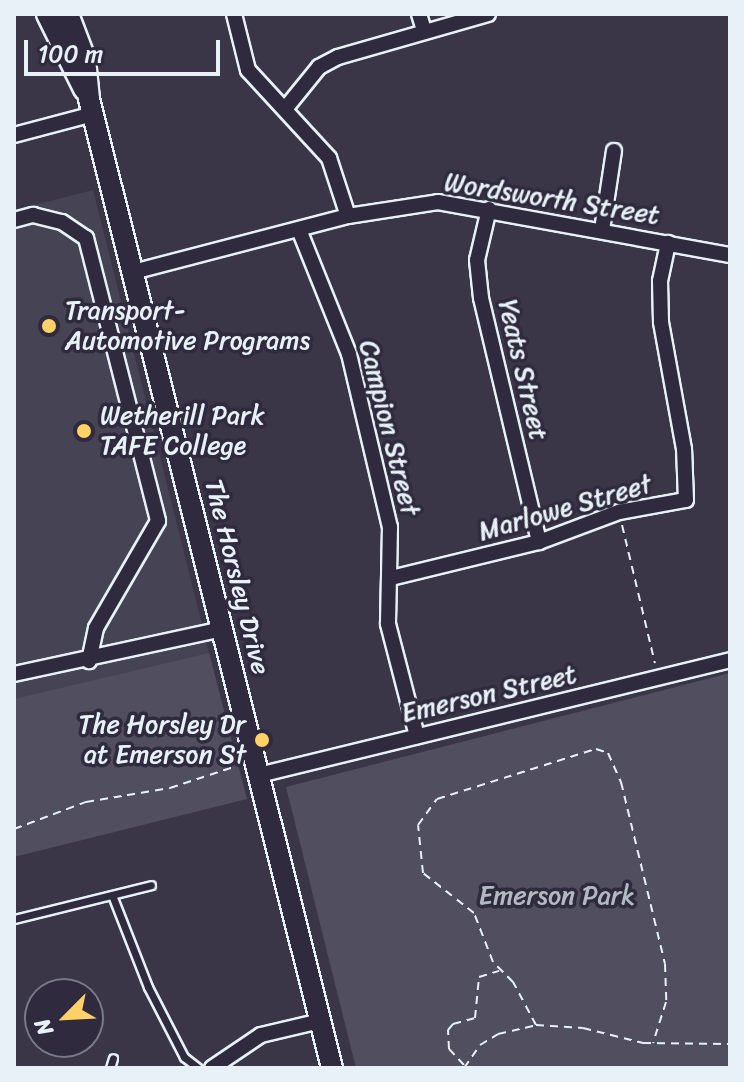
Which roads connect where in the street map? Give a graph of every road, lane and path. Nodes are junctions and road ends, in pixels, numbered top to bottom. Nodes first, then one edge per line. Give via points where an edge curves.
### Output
1 (47, 14) edge
2 (68, 14) edge
3 (234, 14) edge
4 (419, 14) edge
5 (488, 14) edge
6 (424, 30) junction
7 (91, 107) junction
8 (285, 109) junction
9 (14, 135) edge
10 (614, 151) dead end
11 (489, 209) junction
12 (348, 216) junction
13 (14, 220) edge
14 (602, 230) junction
15 (300, 232) junction
16 (668, 243) junction
17 (730, 255) edge
18 (133, 272) junction
19 (619, 512) junction
20 (539, 542) junction
21 (391, 578) junction
22 (223, 629) junction
23 (730, 660) edge
24 (89, 661) junction
25 (14, 674) edge
26 (659, 679) junction
27 (417, 736) junction
28 (238, 753) dead end
29 (259, 775) junction
30 (14, 829) edge
31 (151, 885) dead end
32 (112, 895) junction
33 (14, 919) edge
34 (500, 972) junction
35 (320, 1021) junction
36 (536, 1025) junction
37 (653, 1043) junction
38 (730, 1044) edge
39 (113, 1058) dead end
40 (465, 1067) edge
41 (110, 1068) edge
42 (198, 1068) edge
43 (212, 1068) edge
44 (332, 1068) edge

1 - 7 main road, The Horsley Drive
2 - 7 main road, The Horsley Drive via 85,59
3 - 8 street via 248,70
4 - 6 street
5 - 6 street
6 - 8 street via 319,67
7 - 9 street
7 - 18 main road, The Horsley Drive
8 - 12 street via 329,158
10 - 14 street
11 - 12 street, Wordsworth Street via 438,202
11 - 14 street, Wordsworth Street
11 - 20 street, Yeats Street via 477,260 481,298
12 - 15 street, Wordsworth Street
13 - 24 street via 33,215 62,222 86,238 158,521 96,628
14 - 16 street, Wordsworth Street
15 - 18 street, Wordsworth Street
15 - 21 street, Campion Street via 349,354 390,527
16 - 17 street, Wordsworth Street
16 - 19 street, Marlowe Street via 660,281 661,322 684,449 686,500
18 - 22 main road, The Horsley Drive
19 - 20 street, Marlowe Street
19 - 26 path
20 - 21 street, Marlowe Street
21 - 27 street, Campion Street via 388,624
22 - 24 street
22 - 29 main road, The Horsley Drive
23 - 26 street, Emerson Street
24 - 25 street
26 - 27 street, Emerson Street
27 - 29 street, Emerson Street
28 - 30 path via 241,765 170,788 86,802
29 - 35 main road, The Horsley Drive
31 - 32 lane
32 - 33 lane
32 - 42 lane via 148,987 184,1057
34 - 36 path via 513,982
34 - 37 path via 474,913 423,873 418,825 437,799 579,753 608,753 621,782 665,964 666,1002
34 - 40 path via 490,970 479,977 475,1018 448,1030 449,1049
35 - 43 street via 261,1035
35 - 44 main road, The Horsley Drive
36 - 37 path
36 - 40 path via 498,1034 470,1054
37 - 38 path
39 - 41 lane

